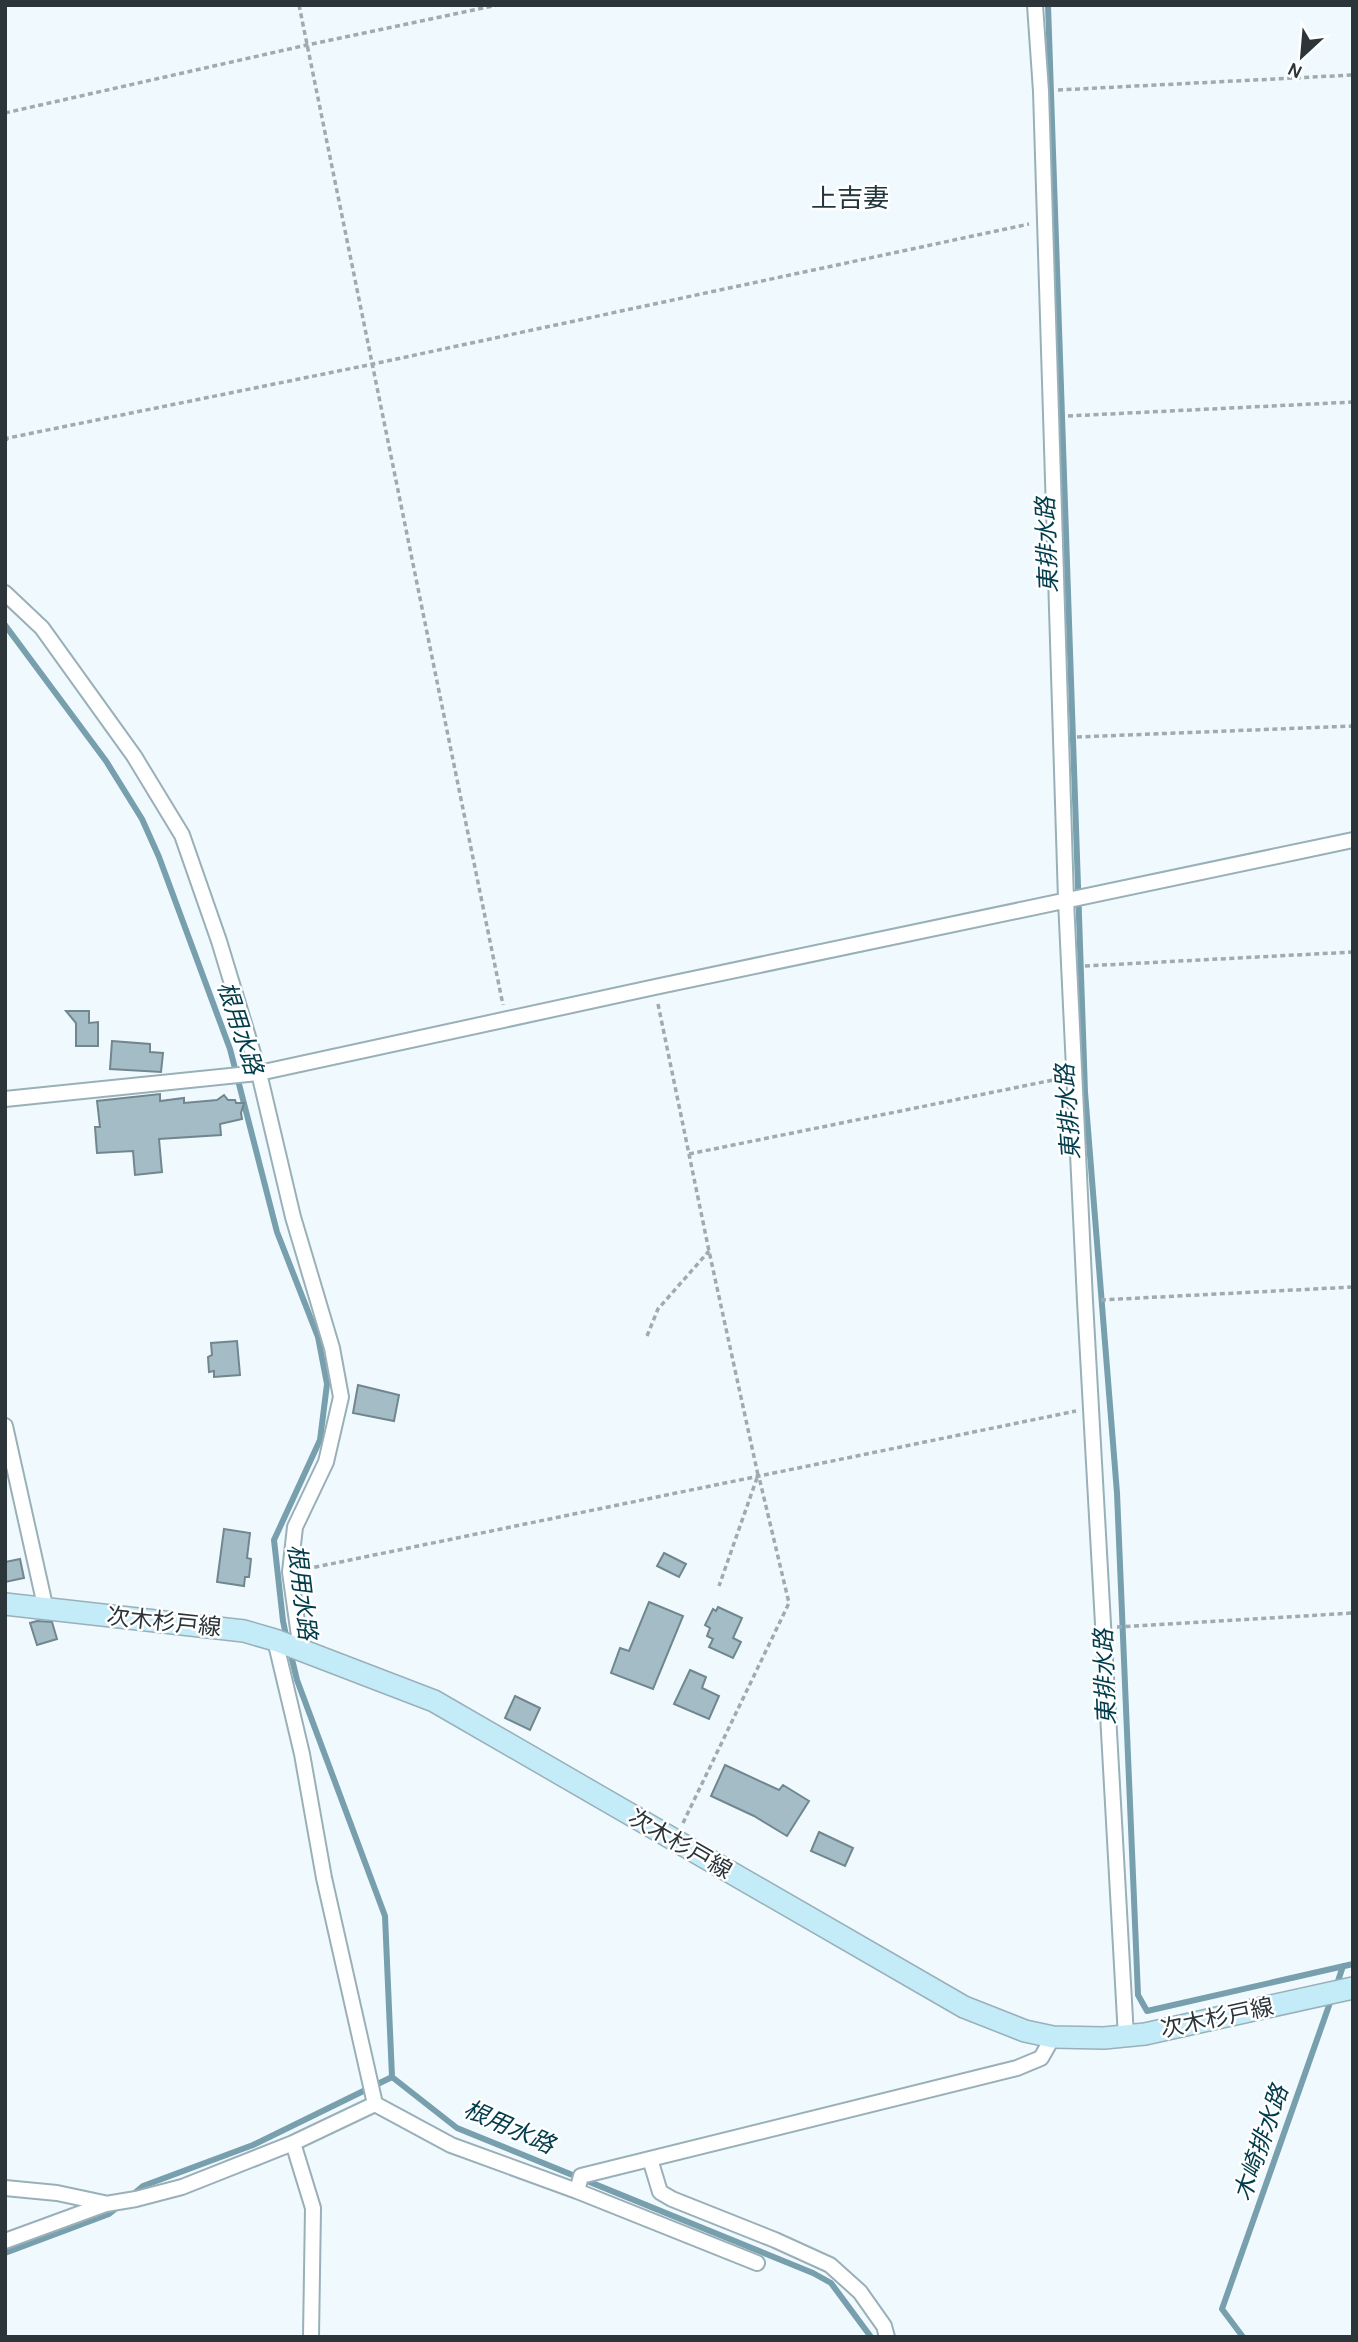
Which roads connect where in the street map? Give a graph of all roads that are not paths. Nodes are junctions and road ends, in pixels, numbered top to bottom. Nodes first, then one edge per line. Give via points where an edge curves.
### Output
1 (1035, 5) edge
2 (5, 593) edge
3 (1353, 840) edge
4 (1066, 900) junction
5 (259, 1073) junction
6 (5, 1099) edge
7 (5, 1426) edge
8 (5, 1604) edge
9 (46, 1610) junction
10 (275, 1640) junction
11 (300, 1650) junction
12 (1353, 1989) edge
13 (1053, 2037) junction
14 (1126, 2037) junction
15 (375, 2104) junction
16 (293, 2143) junction
17 (650, 2158) junction
18 (5, 2188) edge
19 (577, 2191) junction
20 (106, 2203) junction
21 (5, 2241) edge
22 (757, 2263) dead end
23 (311, 2337) edge
24 (887, 2337) edge

1 - 4 street
2 - 5 street via 42,628 134,756 182,835
3 - 4 street
4 - 5 street
4 - 14 street
5 - 6 street
5 - 11 street via 341,1396 326,1462 295,1527 290,1573
7 - 9 street
8 - 9 main road, 次木杉戸線
9 - 10 main road, 次木杉戸線 via 244,1631
10 - 11 main road, 次木杉戸線
10 - 15 street
11 - 13 main road, 次木杉戸線 via 434,1701 964,2007
12 - 14 main road, 次木杉戸線
13 - 14 main road, 次木杉戸線
13 - 17 street via 1041,2058 1017,2068
15 - 16 street
15 - 19 street via 451,2145
16 - 20 street via 182,2187
16 - 23 street via 313,2208
17 - 19 street via 581,2176
17 - 24 street via 660,2192 830,2265 860,2292
18 - 20 street
19 - 22 street
20 - 21 street

